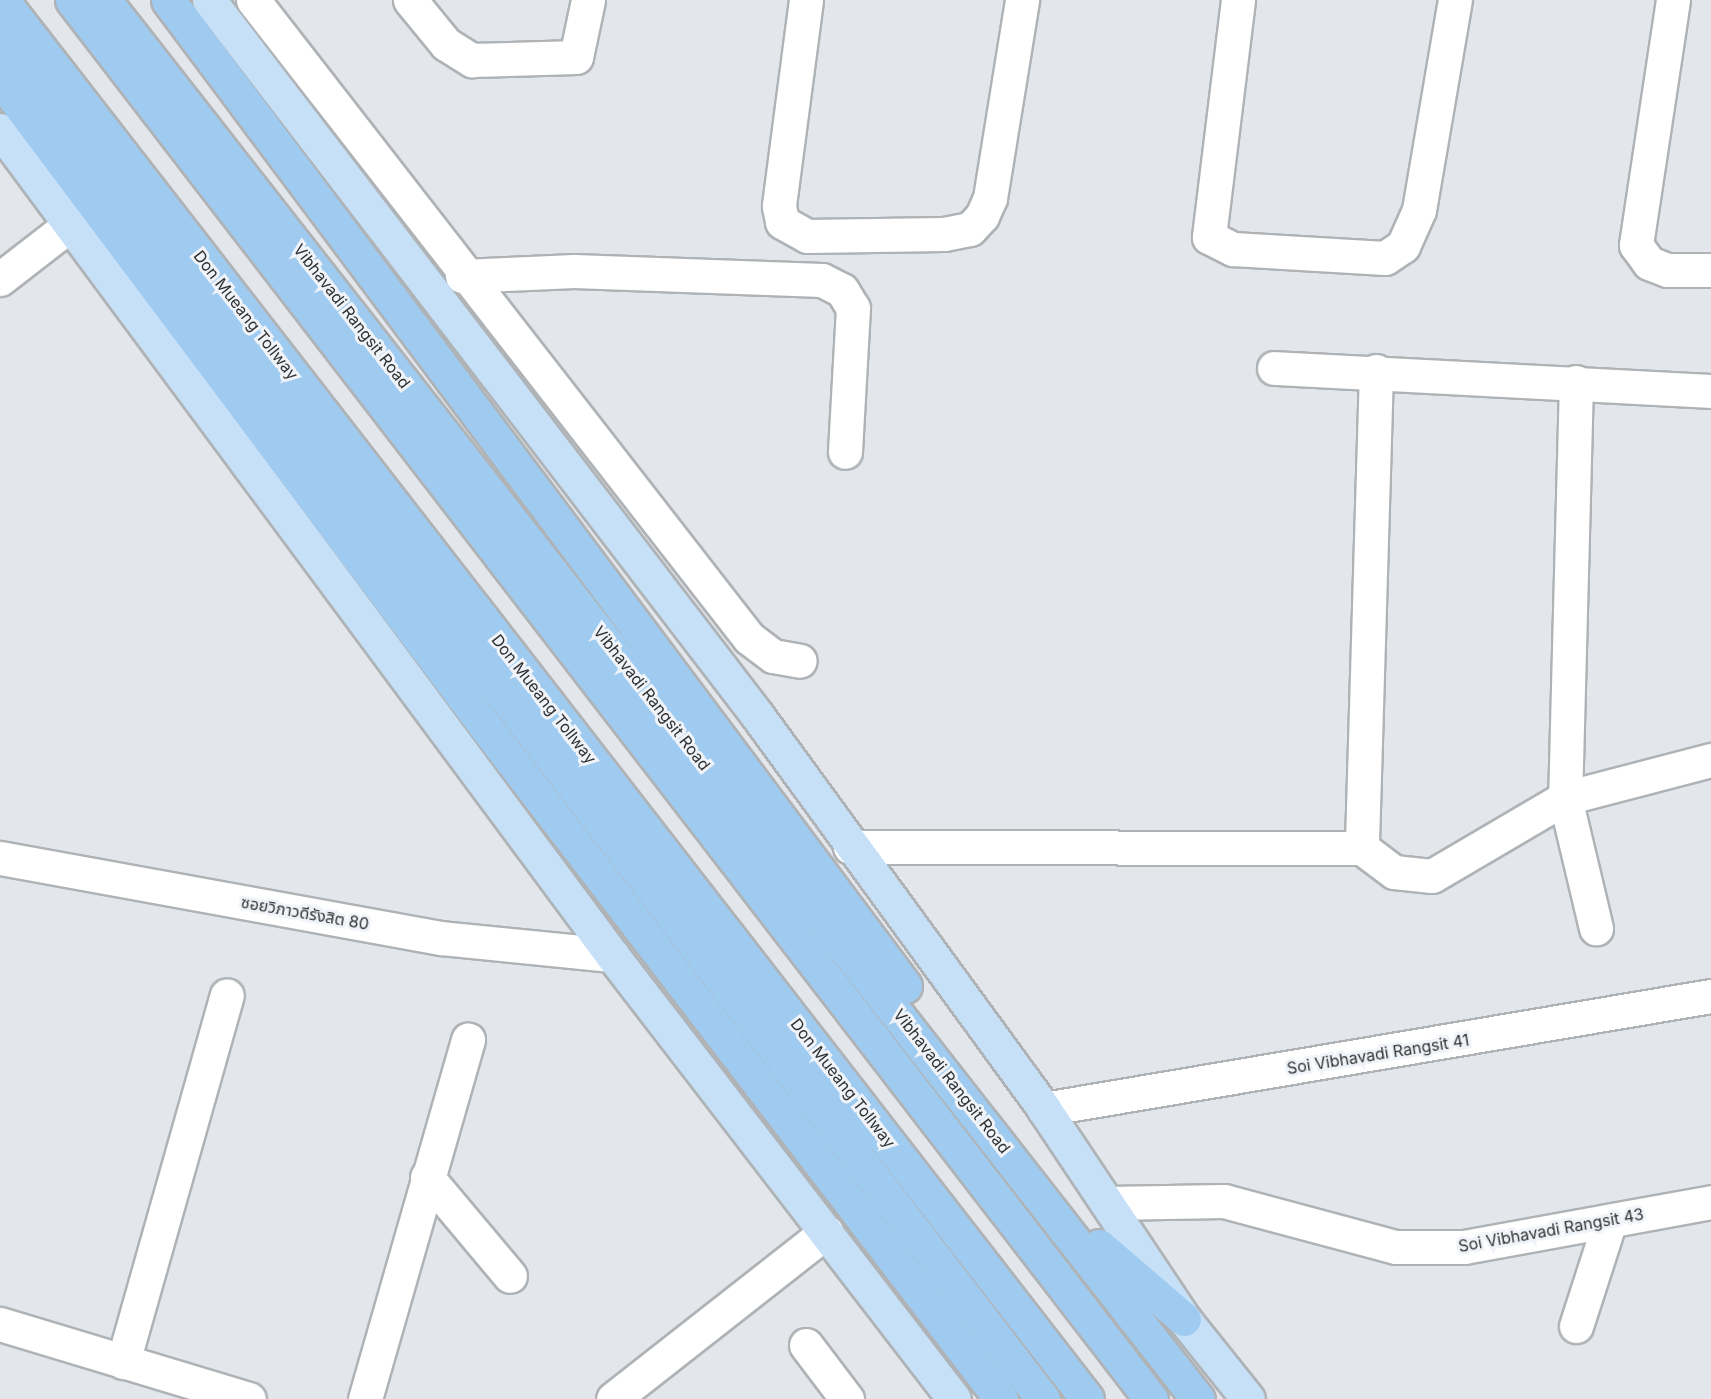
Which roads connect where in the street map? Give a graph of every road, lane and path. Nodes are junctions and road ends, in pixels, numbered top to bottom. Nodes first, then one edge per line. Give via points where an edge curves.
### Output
1 (2, 0) edge
2 (72, 0) edge
3 (104, 0) edge
4 (168, 0) edge
5 (209, 0) edge
6 (253, 0) edge
7 (410, 0) edge
8 (588, 0) edge
9 (806, 0) edge
10 (1022, 0) edge
11 (1238, 0) edge
12 (1455, 0) edge
13 (1673, 0) edge
14 (0, 38) edge
15 (0, 79) edge
16 (0, 130) edge
17 (71, 224) junction
18 (1711, 270) edge
19 (462, 276) junction
20 (0, 279) edge
21 (1274, 368) dead end
22 (1376, 370) junction
23 (1576, 382) junction
24 (1711, 391) edge
25 (845, 452) dead end
26 (800, 661) dead end
27 (1711, 760) edge
28 (1565, 798) junction
29 (850, 847) junction
30 (1362, 848) junction
31 (0, 858) edge
32 (1596, 928) dead end
33 (612, 955) junction
34 (227, 995) dead end
35 (1711, 996) edge
36 (468, 1039) dead end
37 (1044, 1109) junction
38 (427, 1177) junction
39 (1711, 1202) edge
40 (1107, 1203) junction
41 (1610, 1221) junction
42 (826, 1232) junction
43 (510, 1276) dead end
44 (1184, 1319) junction
45 (0, 1324) edge
46 (1576, 1326) dead end
47 (806, 1346) dead end
48 (123, 1362) junction
49 (945, 1396) edge
50 (249, 1399) edge
51 (365, 1399) edge
52 (613, 1399) edge
53 (847, 1399) edge
54 (1001, 1399) edge
55 (1043, 1399) edge
56 (1087, 1399) edge
57 (1151, 1399) edge
58 (1198, 1399) edge
59 (1248, 1399) edge

1 - 56 highway, Don Mueang Tollway
2 - 57 highway
3 - 58 highway, Vibhavadi Rangsit Road
4 - 44 highway via 802,844 1085,1233
5 - 29 main road via 757,715
6 - 19 street
7 - 8 street via 446,44 472,60 576,57
9 - 10 street via 779,206 782,222 807,236 944,234 970,229 982,216 990,198
11 - 12 street via 1209,237 1233,249 1385,258 1403,246 1419,210
13 - 18 street via 1635,245 1649,263 1667,270
14 - 55 highway
15 - 54 highway via 719,1034
16 - 17 main road
17 - 20 street
17 - 33 main road
19 - 25 street via 574,271 822,280 842,290 853,308
19 - 26 street via 749,638 773,656
21 - 22 street
22 - 23 street
22 - 30 street
23 - 24 street
23 - 28 street
27 - 28 street
28 - 30 street via 1432,876 1394,872
28 - 32 street
29 - 30 street
29 - 37 main road
31 - 33 street, ซอยวิภาวดีรังสิต 80 via 441,938
33 - 42 main road
34 - 48 street
35 - 37 street, Soi Vibhavadi Rangsit 41
36 - 38 street
37 - 40 main road
38 - 43 street
38 - 51 street
39 - 41 street, Soi Vibhavadi Rangsit 43
40 - 41 street, Soi Vibhavadi Rangsit 43 via 1224,1201 1396,1247 1464,1247
40 - 44 main road
41 - 46 street
42 - 49 main road
42 - 52 street
44 - 59 main road
45 - 48 street
47 - 53 street
48 - 50 street

